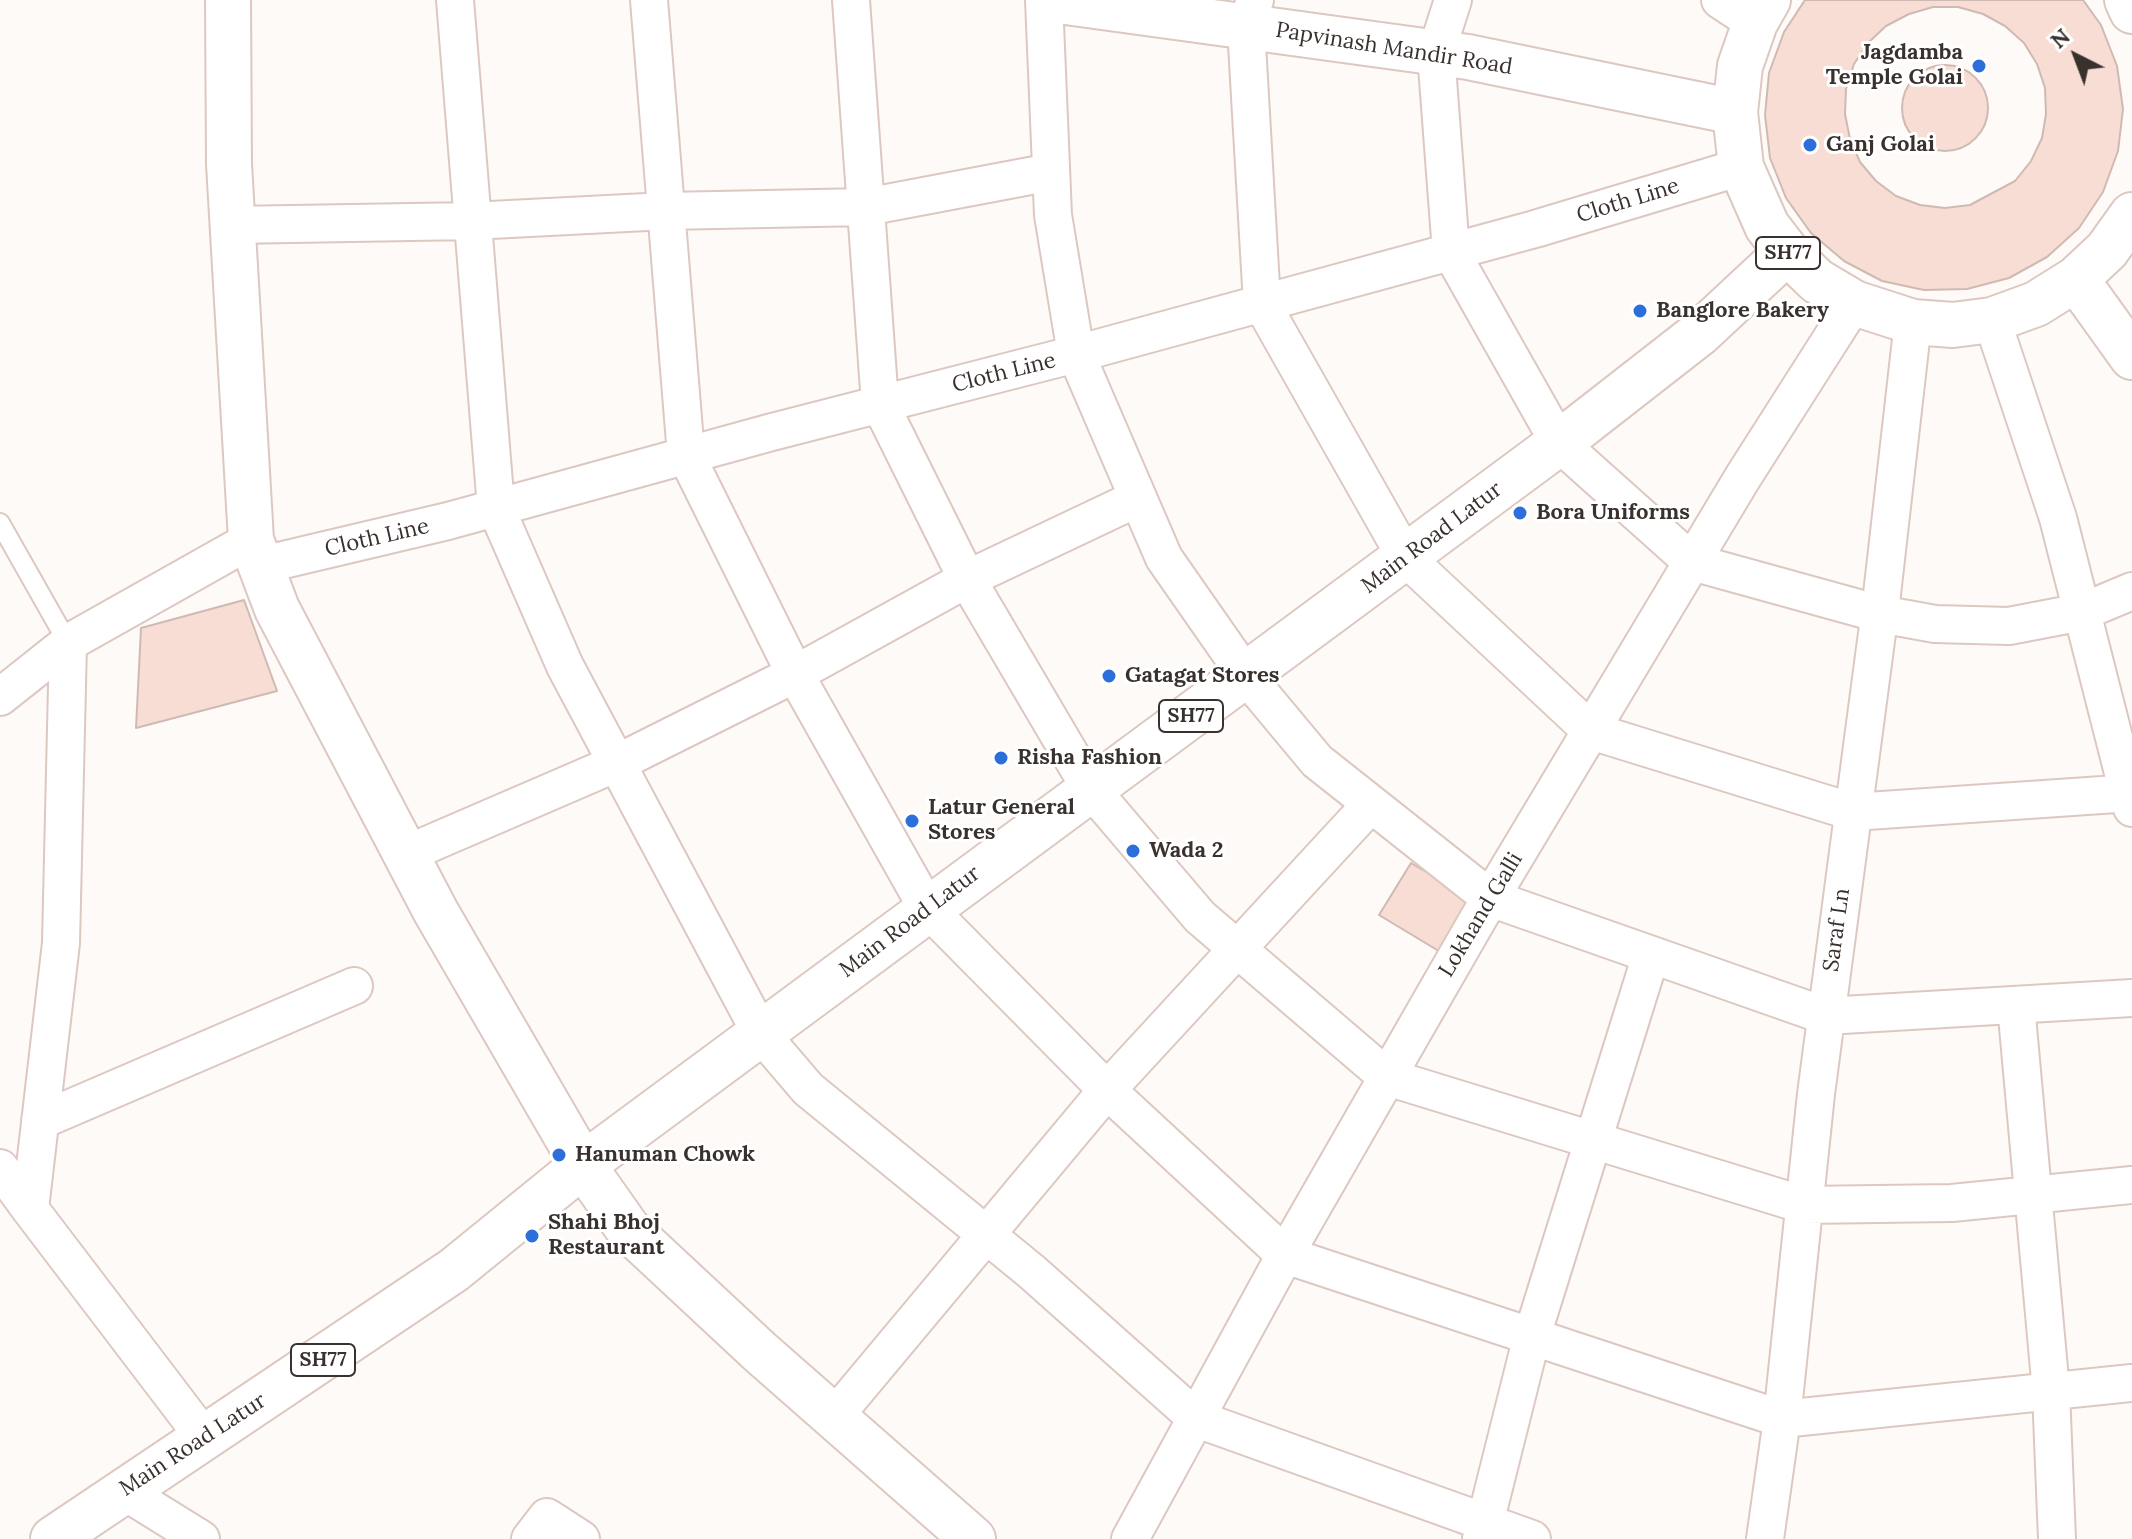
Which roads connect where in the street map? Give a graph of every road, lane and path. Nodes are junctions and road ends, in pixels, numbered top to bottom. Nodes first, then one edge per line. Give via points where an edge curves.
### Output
1 (228, 0) edge
2 (455, 0) edge
3 (649, 0) edge
4 (851, 0) edge
5 (1044, 0) edge
6 (1051, 0) edge
7 (1453, 0) edge
8 (2127, 0) edge
9 (1748, 8) edge
10 (2132, 11) edge
11 (1250, 13) edge
12 (1436, 53) junction
13 (1735, 112) junction
14 (1741, 167) junction
15 (1051, 172) junction
16 (866, 207) junction
17 (666, 211) junction
18 (2132, 215) edge
19 (471, 221) junction
20 (232, 225) junction
21 (1451, 252) junction
22 (1787, 252) junction
23 (2076, 279) junction
24 (1854, 303) junction
25 (1262, 304) junction
26 (1992, 320) junction
27 (1913, 322) junction
28 (1076, 354) junction
29 (2132, 357) edge
30 (880, 404) junction
31 (1559, 443) junction
32 (686, 455) junction
33 (1138, 498) junction
34 (496, 508) junction
35 (0, 523) edge
36 (257, 552) junction
37 (1406, 558) junction
38 (1692, 562) junction
39 (967, 579) junction
40 (2132, 591) edge
41 (2082, 612) junction
42 (1880, 614) junction
43 (68, 643) junction
44 (795, 674) junction
45 (1247, 677) junction
46 (0, 697) edge
47 (1591, 731) junction
48 (617, 763) junction
49 (1090, 788) junction
50 (2131, 798) edge
51 (1371, 804) junction
52 (1853, 812) junction
53 (406, 854) junction
54 (1490, 898) junction
55 (927, 908) junction
56 (1236, 948) junction
57 (1651, 955) junction
58 (354, 986) dead end
59 (2132, 998) edge
60 (2016, 1005) junction
61 (1826, 1016) junction
62 (761, 1034) junction
63 (1387, 1077) junction
64 (1107, 1090) junction
65 (40, 1121) junction
66 (1595, 1141) junction
67 (583, 1165) junction
68 (0, 1168) edge
69 (2132, 1185) edge
70 (2034, 1195) junction
71 (1804, 1205) junction
72 (30, 1209) junction
73 (988, 1236) junction
74 (1285, 1255) junction
75 (1532, 1336) junction
76 (2132, 1383) edge
77 (2051, 1391) junction
78 (834, 1417) junction
79 (1197, 1419) junction
80 (1782, 1419) junction
81 (206, 1440) junction
82 (122, 1490) junction
83 (1484, 1531) edge
84 (53, 1539) edge
85 (201, 1539) edge
86 (530, 1539) edge
87 (581, 1539) edge
88 (973, 1539) edge
89 (1130, 1539) edge
90 (1532, 1539) edge
91 (1765, 1539) edge
92 (2057, 1539) edge

1 - 20 main road
2 - 19 street
3 - 17 street
4 - 16 street
5 - 15 street
6 - 11 main road, Papvinash Mandir Road
7 - 12 street
8 - 10 main road
9 - 13 main road, SH77
11 - 12 main road, Papvinash Mandir Road
11 - 25 street
12 - 13 main road, Papvinash Mandir Road
12 - 21 street
13 - 14 main road, SH77
14 - 21 street, Cloth Line
14 - 22 main road, SH77 via 1767,226
15 - 16 street
15 - 28 street
16 - 17 street
16 - 30 street
17 - 19 street
17 - 32 street
18 - 23 main road, SH77 via 2107,250
19 - 20 street
19 - 34 street
20 - 36 main road
21 - 25 street, Cloth Line
21 - 31 street
22 - 24 main road, SH77 via 1817,281
22 - 31 main road, Main Road Latur / SH77 via 1700,333
23 - 26 main road, SH77 via 2036,304
23 - 29 main road
24 - 27 main road, SH77
24 - 38 street, Lokhand Galli
25 - 28 street, Cloth Line
25 - 37 street
26 - 27 main road, SH77 via 1953,325
26 - 41 street via 2058,518
27 - 42 street, Saraf Ln
28 - 30 street, Cloth Line
28 - 33 street
30 - 32 street, Cloth Line
30 - 39 street
31 - 37 main road, Main Road Latur / SH77
31 - 38 street
32 - 34 street, Cloth Line
32 - 44 street
33 - 39 street
33 - 45 street via 1164,558
34 - 36 street, Cloth Line
34 - 48 street via 565,666
35 - 43 lane
36 - 43 street, Cloth Line
36 - 53 main road via 277,609
37 - 45 main road, Main Road Latur / SH77
37 - 47 street
38 - 42 street
38 - 47 street, Lokhand Galli
39 - 44 street
39 - 49 street
40 - 41 street
41 - 42 street via 2009,626 1935,624
41 - 50 street
42 - 52 street, Saraf Ln
43 - 46 street, Cloth Line
43 - 65 street via 61,943
44 - 48 street
44 - 55 street
45 - 49 main road, Main Road Latur / SH77
45 - 51 street via 1317,761
47 - 52 street
47 - 54 street, Lokhand Galli
48 - 53 street
48 - 62 street
49 - 55 main road, Main Road Latur / SH77
49 - 56 street via 1200,917
50 - 52 street
51 - 54 street
51 - 56 street
52 - 61 street, Saraf Ln
53 - 67 main road
54 - 57 street
54 - 63 street, Lokhand Galli
55 - 62 main road, Main Road Latur / SH77
55 - 64 street
56 - 63 street
56 - 64 street
57 - 61 street
57 - 66 street
58 - 65 street
59 - 60 street
60 - 61 street
60 - 70 street
61 - 71 street, Saraf Ln
62 - 67 main road, Main Road Latur / SH77
62 - 73 street via 808,1089
63 - 66 street
63 - 74 street, Lokhand Galli
64 - 73 street
64 - 74 street
65 - 72 street
66 - 71 street
66 - 75 street
67 - 78 main road via 628,1229
67 - 81 main road, Main Road Latur / SH77 via 454,1270
68 - 72 street
69 - 70 street
70 - 71 street via 1952,1203
70 - 77 street
71 - 80 street, Saraf Ln
72 - 81 street
73 - 78 street
73 - 79 street
74 - 75 street
74 - 79 street, Lokhand Galli
75 - 80 street
75 - 83 street
76 - 77 street
77 - 80 street
77 - 92 street
78 - 88 main road
79 - 83 street
79 - 89 street, Lokhand Galli
80 - 91 street, Saraf Ln
81 - 82 main road, Main Road Latur / SH77
82 - 84 main road, Main Road Latur / SH77
82 - 85 street
83 - 90 street
86 - 87 street via 547,1517

